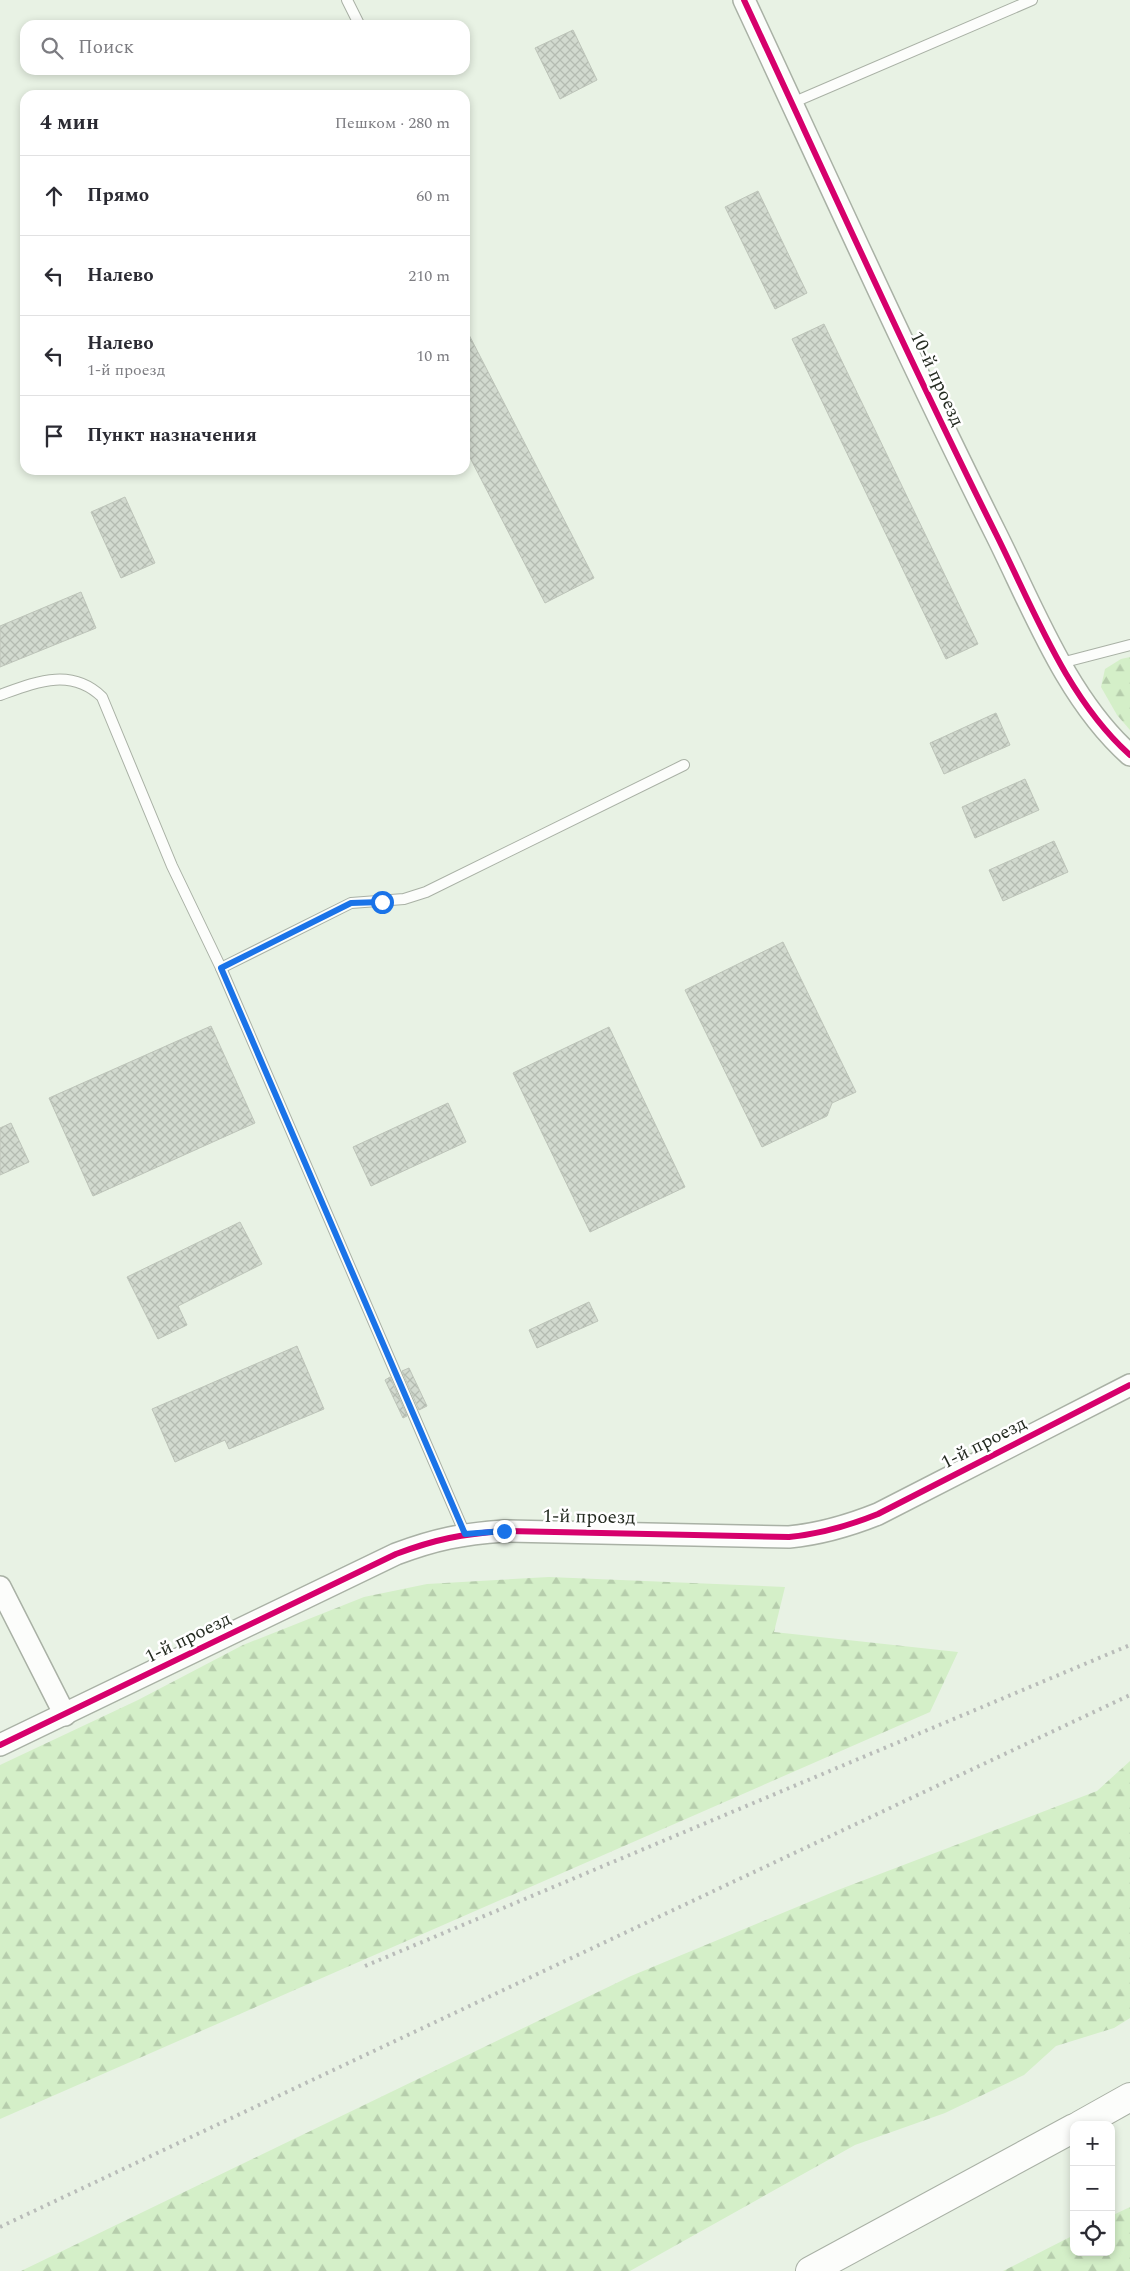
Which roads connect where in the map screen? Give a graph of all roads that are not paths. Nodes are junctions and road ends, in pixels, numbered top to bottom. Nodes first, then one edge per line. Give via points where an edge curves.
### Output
1 (347, 0) edge
2 (744, 0) edge
3 (1032, 0) edge
4 (357, 20) edge
5 (792, 103) junction
6 (1130, 645) edge
7 (1060, 663) junction
8 (0, 695) edge
9 (1130, 756) edge
10 (684, 765) dead end
11 (221, 968) junction
12 (1130, 1385) edge
13 (465, 1534) junction
14 (0, 1587) edge
15 (65, 1715) junction
16 (0, 1745) edge
17 (1130, 2097) edge
18 (1087, 2121) edge
19 (1070, 2130) edge
20 (810, 2271) edge

1 - 4 lane
2 - 5 street, 10-й проезд
3 - 5 lane
5 - 7 street, 10-й проезд via 956,454
6 - 7 lane
7 - 9 street, 10-й проезд via 1086,706
8 - 11 lane via 55,679 73,680 90,686 102,697 172,866
10 - 11 lane via 426,892 396,900 351,903
11 - 13 lane
12 - 13 street, 1-й проезд via 878,1514 817,1534 543,1530
13 - 15 street, 1-й проезд via 435,1540 396,1554
14 - 15 street
15 - 16 street, 1-й проезд
17 - 18 main road
19 - 20 main road

